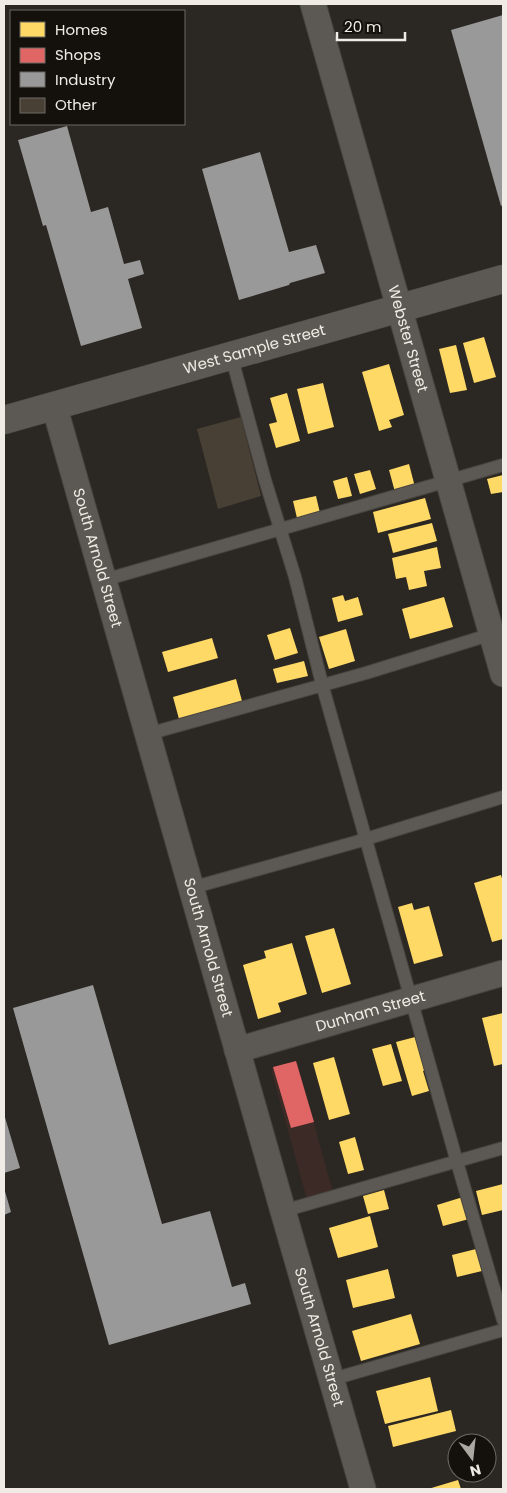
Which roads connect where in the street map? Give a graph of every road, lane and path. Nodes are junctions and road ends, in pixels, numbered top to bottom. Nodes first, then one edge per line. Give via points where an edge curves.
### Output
1 (313, 4) edge
2 (503, 279) edge
3 (399, 308) junction
4 (231, 355) junction
5 (54, 406) junction
6 (4, 420) edge
7 (503, 465) edge
8 (448, 481) junction
9 (281, 529) junction
10 (104, 580) junction
11 (498, 633) edge
12 (503, 674) edge
13 (322, 684) junction
14 (148, 734) junction
15 (503, 797) edge
16 (366, 838) junction
17 (191, 888) junction
18 (503, 972) edge
19 (412, 999) junction
20 (237, 1050) junction
21 (503, 1148) edge
22 (457, 1162) junction
23 (283, 1211) junction
24 (503, 1320) edge
25 (503, 1330) edge
26 (333, 1378) junction
27 (363, 1489) edge

1 - 3 street, Webster Street
2 - 3 main road, West Sample Street
3 - 4 main road, West Sample Street
3 - 8 street, Webster Street
4 - 5 main road, West Sample Street
4 - 9 lane
5 - 6 main road, West Sample Street
5 - 10 street, South Arnold Street
7 - 8 lane
8 - 9 lane
8 - 11 street, Webster Street
9 - 10 lane
9 - 13 lane
10 - 14 street, South Arnold Street
11 - 12 street, Webster Street
11 - 13 lane
13 - 14 lane
13 - 16 lane
14 - 17 street, South Arnold Street
15 - 16 lane
16 - 17 lane
16 - 19 lane
17 - 20 street, South Arnold Street
18 - 19 street, Dunham Street
19 - 20 street, Dunham Street
19 - 22 lane
20 - 23 street, South Arnold Street
21 - 22 lane
22 - 23 lane
22 - 24 lane
23 - 26 street, South Arnold Street
25 - 26 lane
26 - 27 street, South Arnold Street

